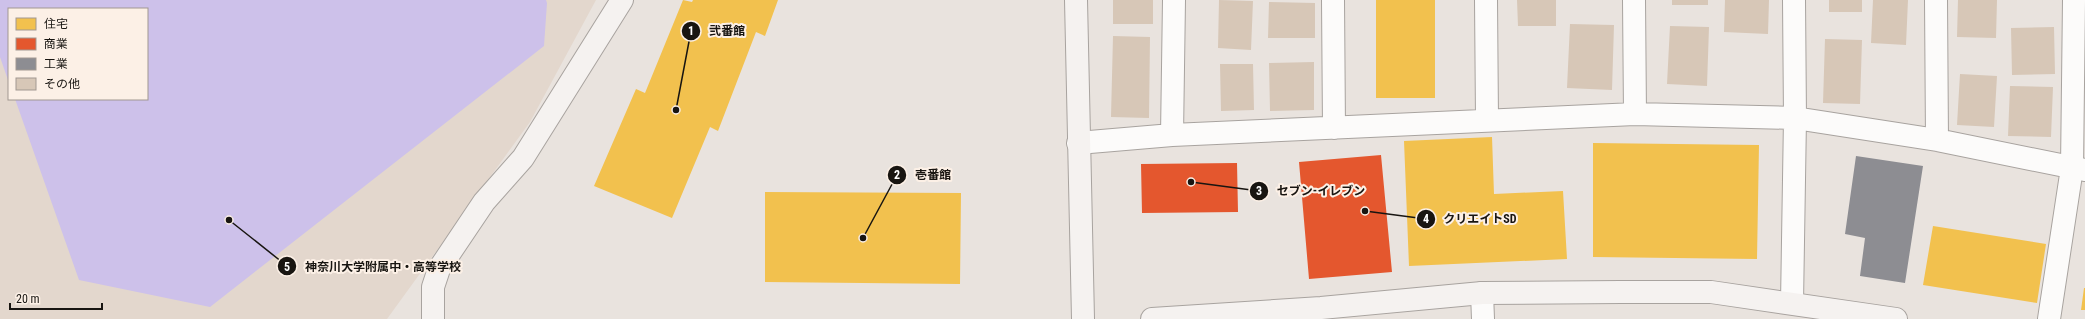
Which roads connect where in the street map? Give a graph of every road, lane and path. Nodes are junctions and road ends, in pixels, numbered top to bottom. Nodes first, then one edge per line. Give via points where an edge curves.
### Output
1 (622, 0) edge
2 (1076, 0) edge
3 (1174, 0) edge
4 (1333, 0) edge
5 (1486, 0) edge
6 (1634, 0) edge
7 (1794, 0) edge
8 (1936, 0) edge
9 (2074, 0) edge
10 (1635, 114) junction
11 (1795, 118) junction
12 (1487, 120) junction
13 (1334, 128) junction
14 (1172, 135) junction
15 (1937, 140) junction
16 (1078, 143) junction
17 (2078, 169) edge
18 (1482, 293) junction
19 (1792, 303) junction
20 (433, 319) edge
21 (1083, 319) edge
22 (1152, 319) edge
23 (1483, 319) edge
24 (1896, 319) edge
25 (2049, 319) edge

1 - 20 street via 523,158 484,202 439,269 433,287
2 - 16 street
3 - 14 street
4 - 13 street
5 - 12 street
6 - 10 street
7 - 11 street
8 - 15 street
9 - 17 street
10 - 11 street
10 - 12 street
11 - 15 street
11 - 19 street
12 - 13 street
13 - 14 street
14 - 16 street
15 - 17 street
16 - 21 street
17 - 25 street
18 - 19 street via 1710,292
18 - 22 street via 1321,308
18 - 23 street
19 - 24 street

